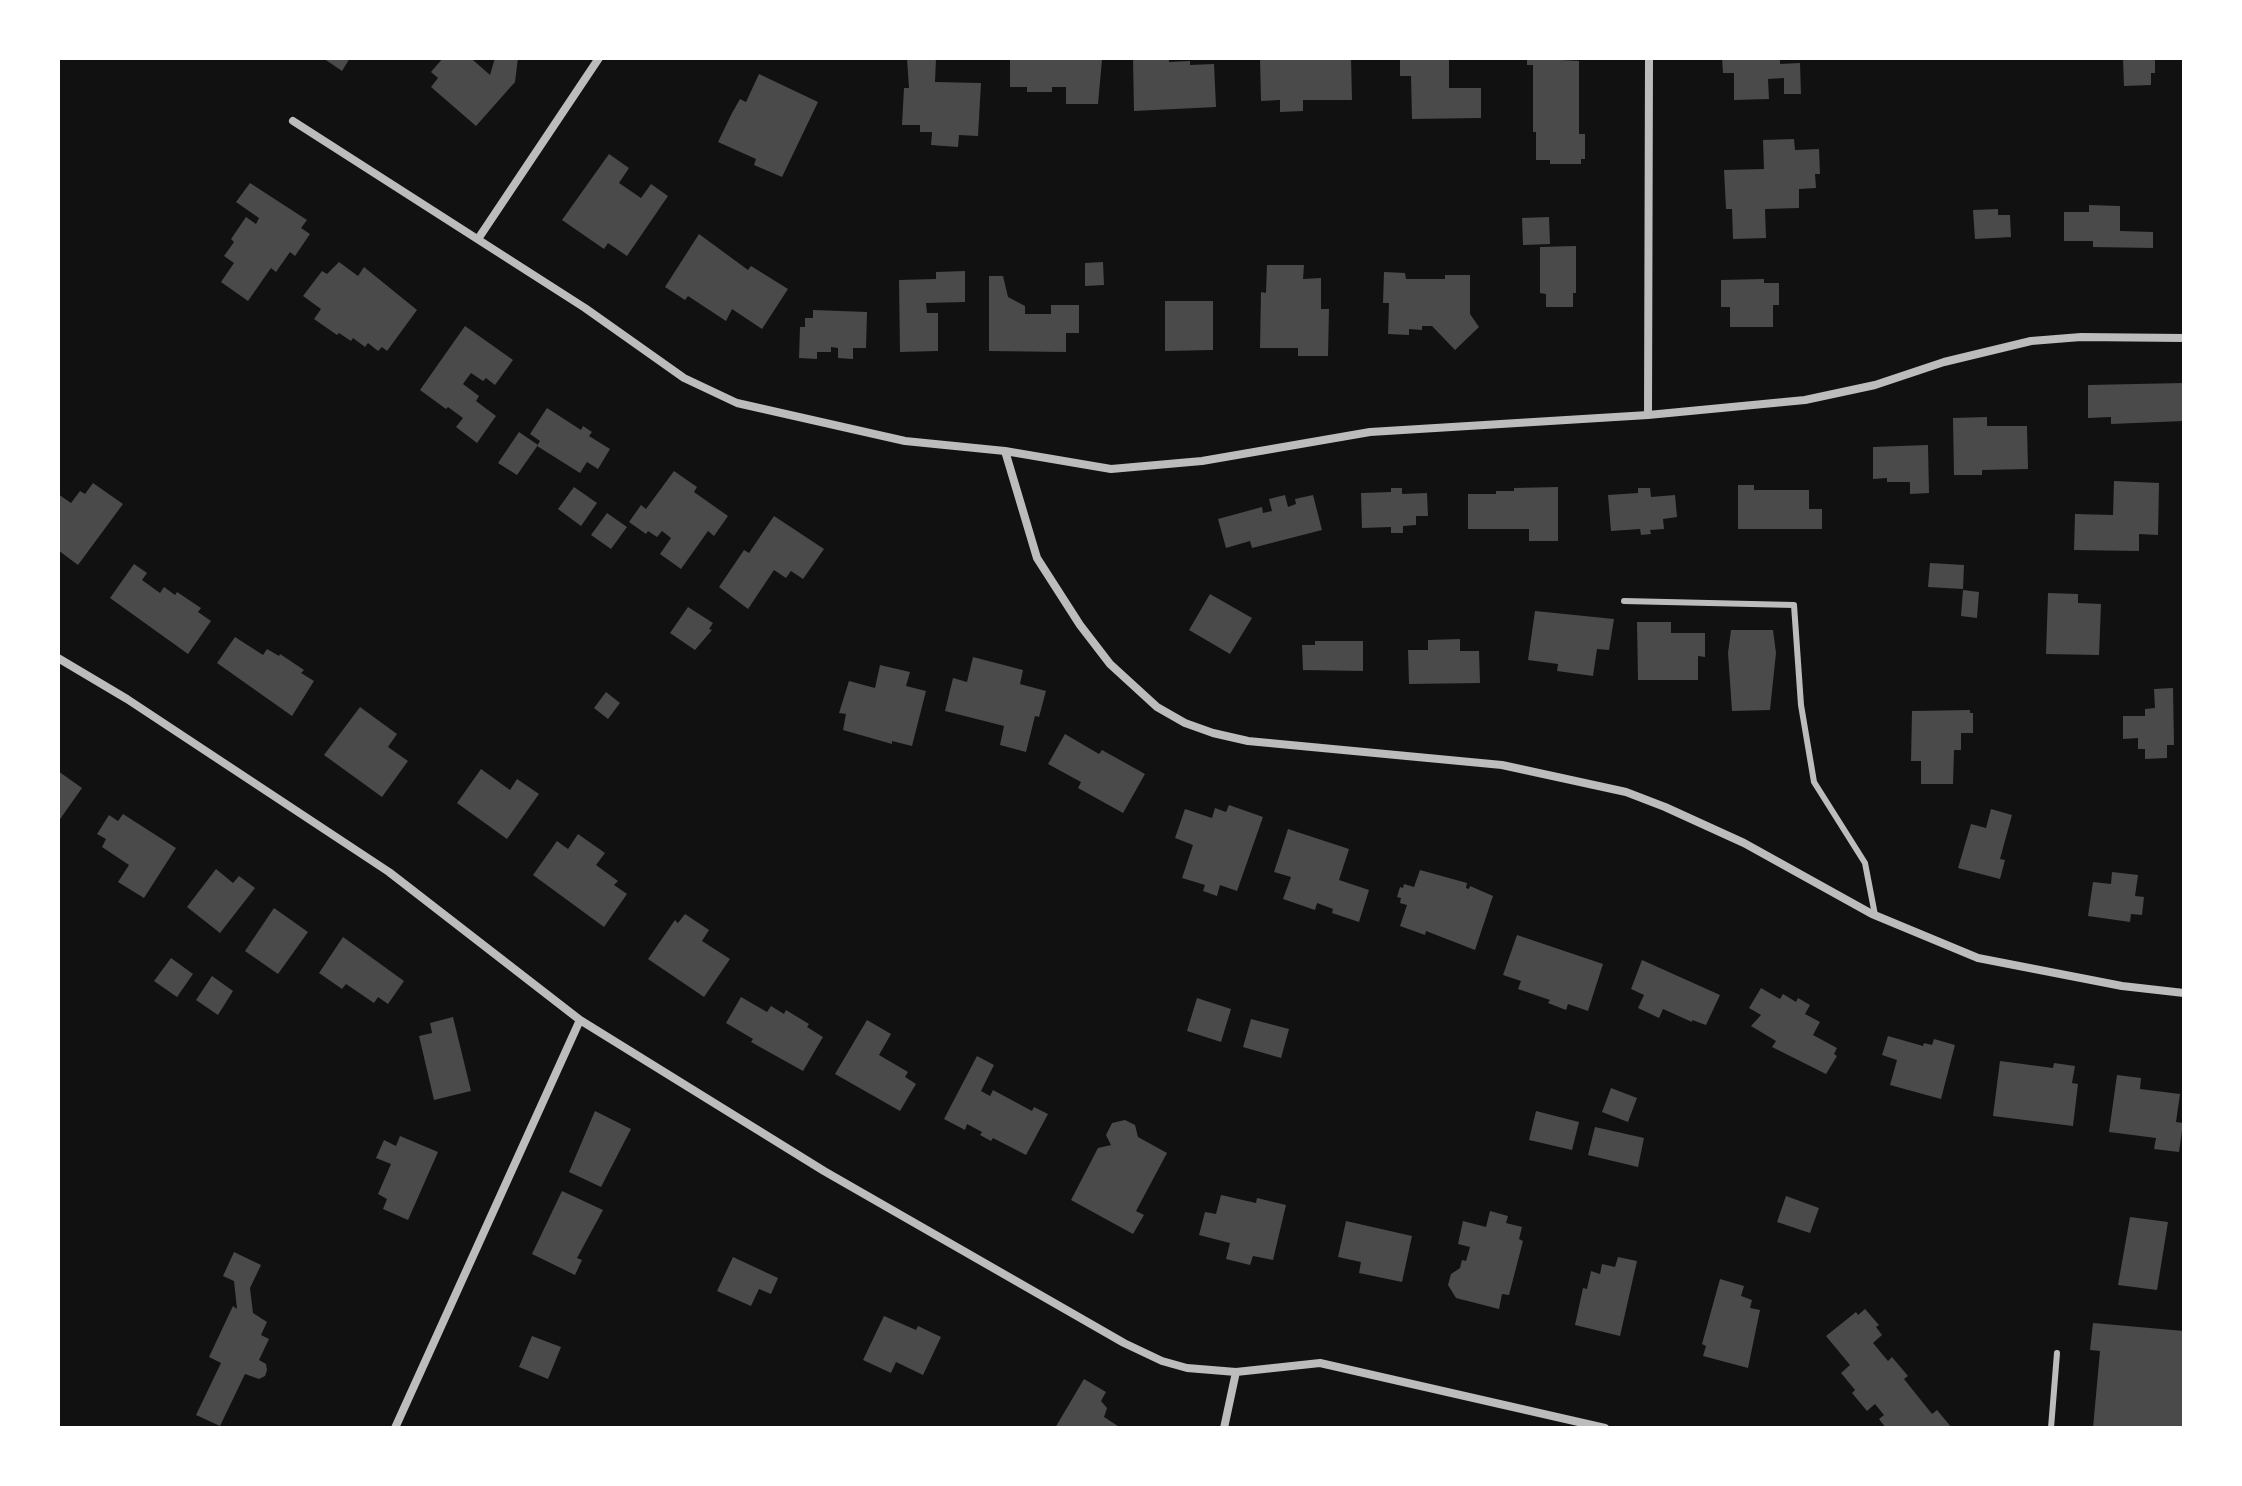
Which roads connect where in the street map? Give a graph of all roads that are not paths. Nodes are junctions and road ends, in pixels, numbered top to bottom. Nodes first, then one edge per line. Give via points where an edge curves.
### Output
1 (599, 58) edge
2 (1649, 58) edge
3 (293, 121) dead end
4 (478, 239) junction
5 (2184, 338) edge
6 (1648, 415) junction
7 (1005, 451) junction
8 (1624, 601) dead end
9 (58, 658) edge
10 (1875, 915) junction
11 (2184, 993) edge
12 (580, 1020) junction
13 (2057, 1353) dead end
14 (1236, 1372) junction
15 (395, 1428) edge
16 (1224, 1428) edge
17 (1605, 1428) edge
18 (2051, 1428) edge

1 - 4 street
2 - 6 street
3 - 4 street
4 - 7 street via 684,378 737,403 905,441
5 - 6 street via 2031,341 1820,397
6 - 7 street via 1370,432 1202,461 1111,469
7 - 10 street via 1037,558 1080,625 1110,664 1157,707 1185,723 1248,741 1502,765 1626,792 1744,843
8 - 10 lane via 1794,605 1801,705 1814,782 1865,863
9 - 12 street via 389,872
10 - 11 street via 1978,958
12 - 14 street via 824,1171 1124,1343 1187,1368
12 - 15 street
13 - 18 lane
14 - 16 street
14 - 17 street via 1320,1363

